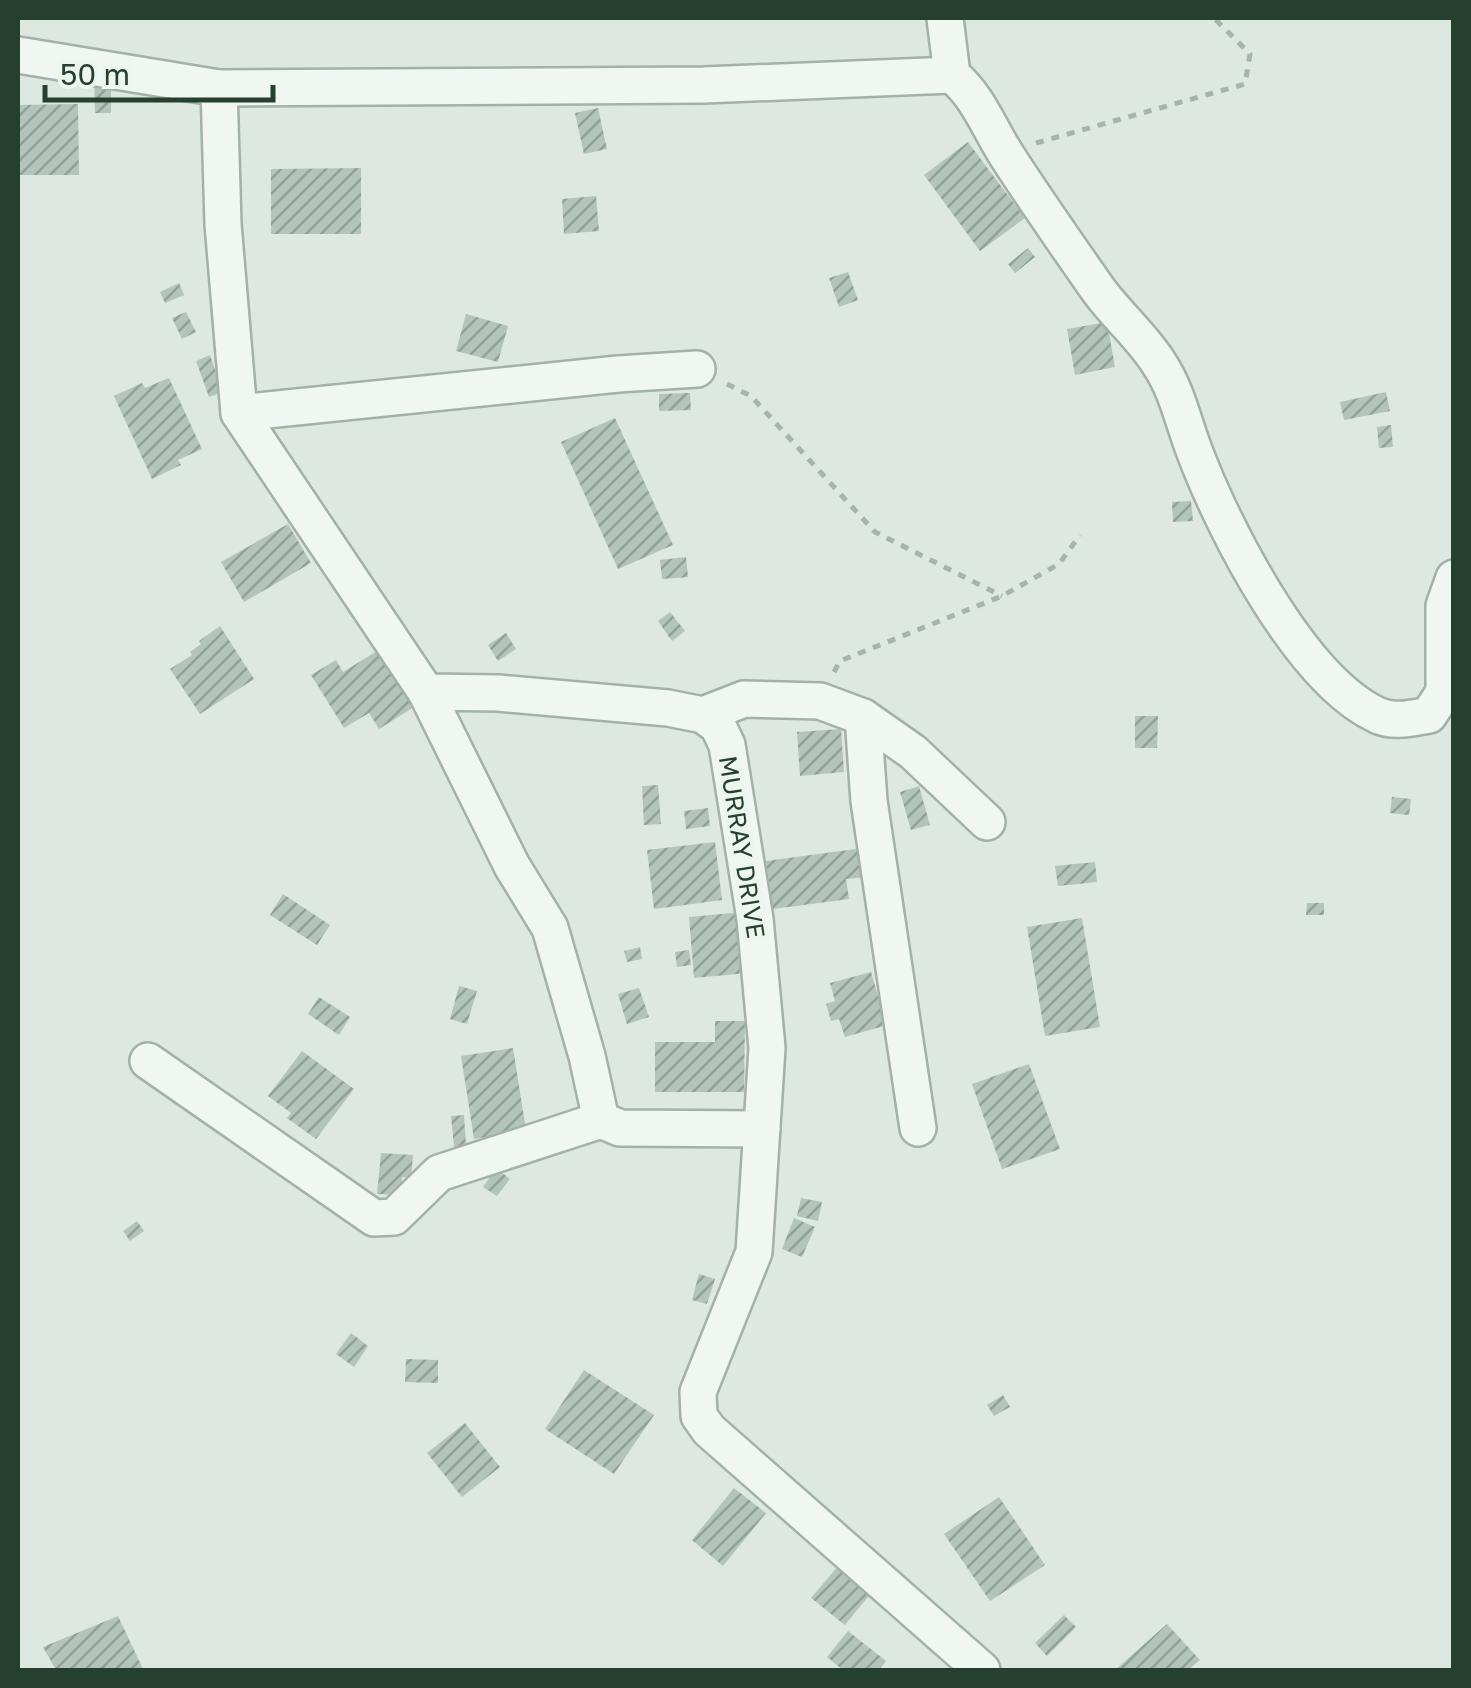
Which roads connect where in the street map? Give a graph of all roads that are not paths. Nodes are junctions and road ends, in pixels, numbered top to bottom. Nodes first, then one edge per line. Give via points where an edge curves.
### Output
1 (944, 18) edge
2 (18, 54) edge
3 (952, 75) junction
4 (219, 88) junction
5 (697, 369) road end
6 (239, 413) junction
7 (1454, 578) edge
8 (426, 692) junction
9 (703, 715) junction
10 (863, 717) junction
11 (986, 822) dead end
12 (148, 1062) dead end
13 (601, 1120) junction
14 (918, 1128) dead end
15 (762, 1129) junction
16 (982, 1670) edge

1 - 3 street
2 - 4 street
3 - 4 street via 704,85
3 - 7 street via 968,88 1101,294 1160,364 1244,556 1296,644 1349,697 1380,717 1429,714 1444,692 1444,606
4 - 6 street
5 - 6 street
6 - 8 street
8 - 9 street
8 - 13 street via 550,928
9 - 10 street via 744,699 820,702
9 - 15 street, MURRAY DRIVE via 728,746 755,919 767,1048
10 - 11 street via 913,752
10 - 14 street via 868,802
12 - 13 street via 382,1220 394,1217 438,1173
13 - 15 street via 620,1128
15 - 16 street, MURRAY DRIVE via 754,1252 698,1392 699,1416

